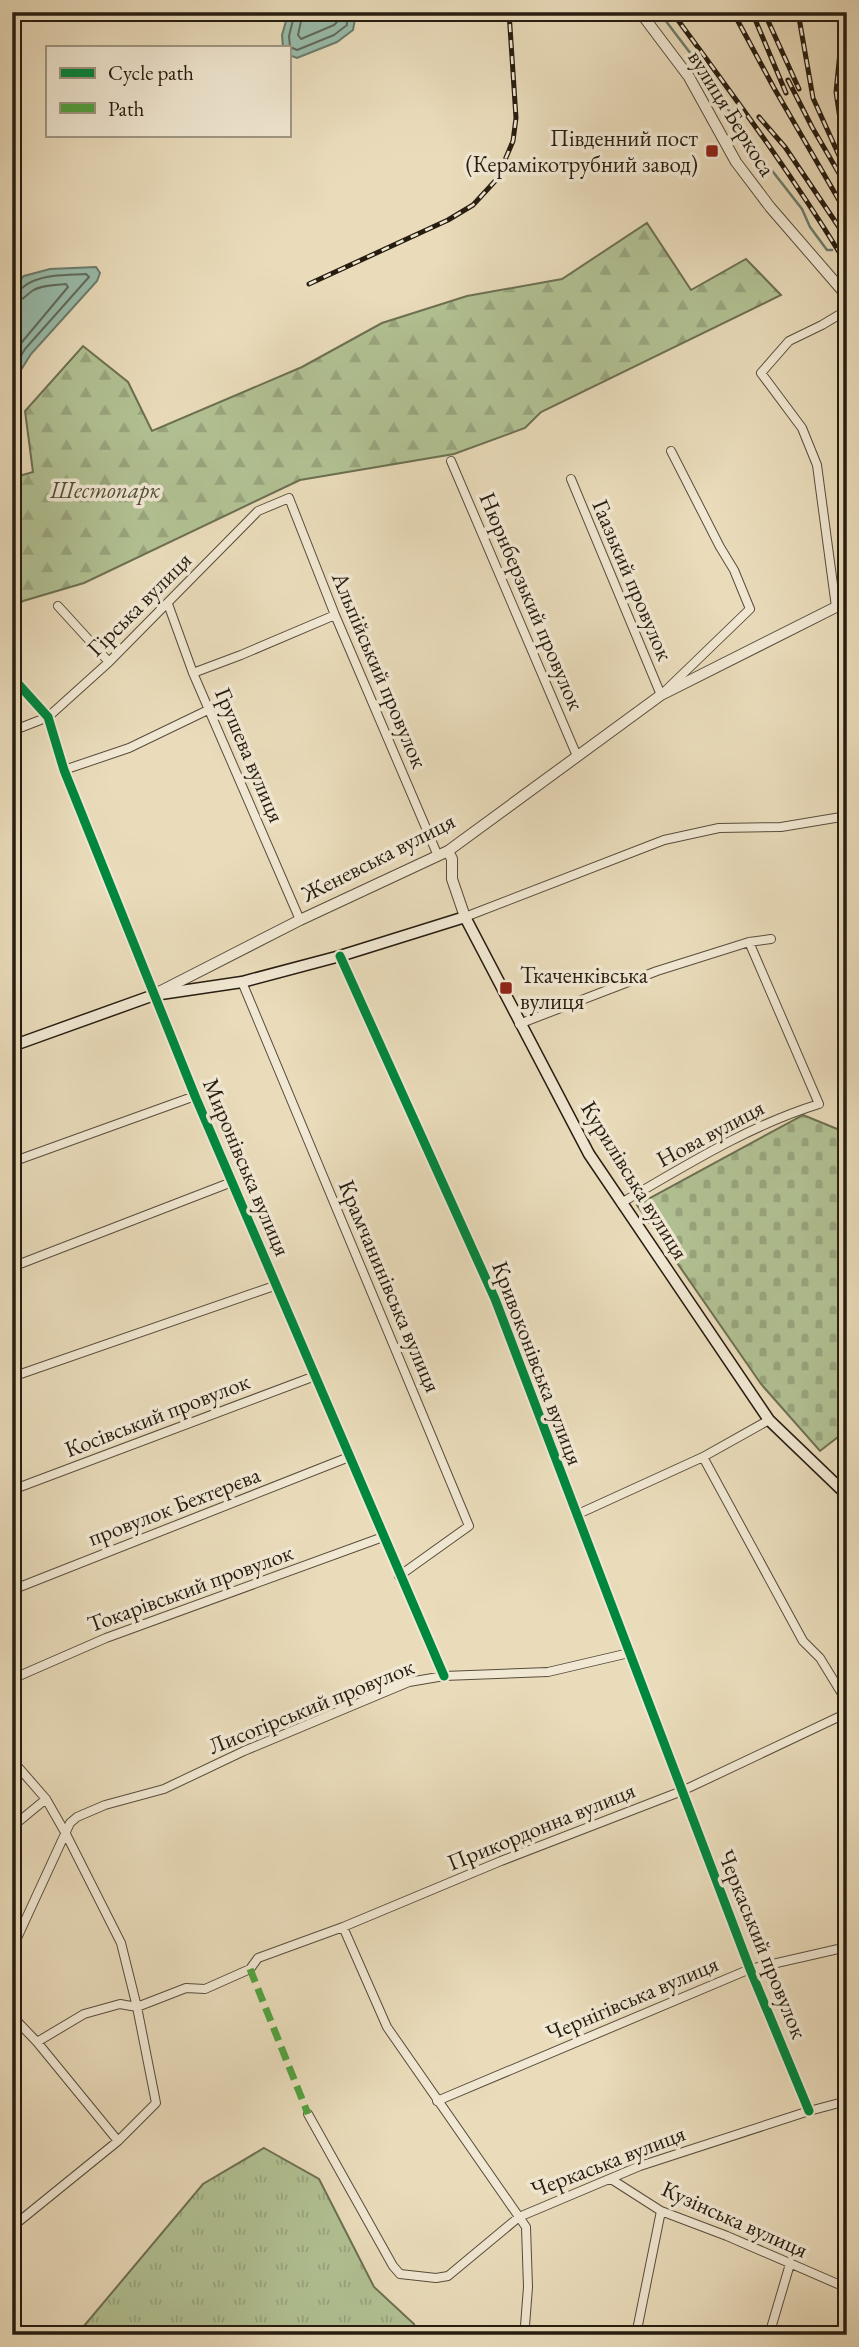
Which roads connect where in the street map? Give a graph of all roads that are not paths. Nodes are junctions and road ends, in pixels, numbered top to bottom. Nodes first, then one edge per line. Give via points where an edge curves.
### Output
1 (640, 12) edge
2 (847, 296) edge
3 (847, 310) edge
4 (671, 451) dead end
5 (451, 461) dead end
6 (571, 479) dead end
7 (289, 498) joint
8 (847, 600) edge
9 (168, 604) junction
10 (58, 606) dead end
11 (836, 607) junction
12 (335, 615) junction
13 (109, 662) junction
14 (193, 673) junction
15 (12, 677) edge
16 (661, 695) junction
17 (210, 709) junction
18 (48, 717) junction
19 (12, 731) edge
20 (577, 756) junction
21 (64, 770) junction
22 (847, 816) edge
23 (443, 853) junction
24 (465, 917) junction
25 (300, 920) junction
26 (771, 939) dead end
27 (749, 942) junction
28 (340, 956) junction
29 (243, 982) junction
30 (154, 995) junction
31 (519, 1024) junction
32 (12, 1046) edge
33 (195, 1096) junction
34 (12, 1162) edge
35 (232, 1182) junction
36 (621, 1203) junction
37 (12, 1266) edge
38 (277, 1285) junction
39 (315, 1376) junction
40 (12, 1377) edge
41 (769, 1420) junction
42 (349, 1457) junction
43 (703, 1457) junction
44 (12, 1490) edge
45 (847, 1495) edge
46 (576, 1515) junction
47 (383, 1537) junction
48 (399, 1576) junction
49 (12, 1590) edge
50 (629, 1653) junction
51 (444, 1676) junction
52 (12, 1679) edge
53 (847, 1702) edge
54 (847, 1713) edge
55 (12, 1760) edge
56 (682, 1791) junction
57 (46, 1799) junction
58 (12, 1827) edge
59 (66, 1834) junction
60 (344, 1927) junction
61 (15, 1937) edge
62 (847, 1947) edge
63 (12, 1949) edge
64 (750, 1969) junction
65 (137, 2007) junction
66 (12, 2016) edge
67 (37, 2042) junction
68 (437, 2101) junction
69 (847, 2101) edge
70 (809, 2110) junction
71 (308, 2115) dead end
72 (118, 2141) junction
73 (611, 2179) junction
74 (661, 2211) junction
75 (519, 2217) junction
76 (12, 2227) edge
77 (790, 2264) junction
78 (847, 2288) edge
79 (522, 2335) edge
80 (636, 2335) edge
81 (769, 2335) edge

1 - 2 street, вулиця Беркоса via 689,77 736,162
3 - 11 street via 789,341 761,373 802,428 817,465
4 - 16 street via 750,608
5 - 20 street, Нюрнберзький провулок
6 - 16 street, Гаазький провулок
7 - 9 street, Гірська вулиця via 258,511
7 - 12 street, Альпійський провулок
8 - 11 street, Женевська вулиця
9 - 13 street, Гірська вулиця
9 - 14 street, Грушева вулиця
10 - 13 street
11 - 16 street, Женевська вулиця
12 - 14 street
12 - 23 street, Альпійський провулок
13 - 18 street, Гірська вулиця
14 - 17 street, Грушева вулиця
15 - 18 street, Миронівська вулиця
16 - 20 street, Женевська вулиця
17 - 21 street via 129,748
17 - 25 street, Грушева вулиця
18 - 19 street, Гірська вулиця
18 - 21 street, Миронівська вулиця
20 - 23 street, Женевська вулиця
21 - 30 street, Миронівська вулиця
22 - 24 street via 781,827 719,828 664,839
23 - 24 street, Курилівська вулиця via 452,859 452,879
23 - 25 street, Женевська вулиця
24 - 28 main road
24 - 31 main road, Курилівська вулиця
25 - 30 street, Женевська вулиця
26 - 27 street
27 - 31 street via 657,971
27 - 36 street, Нова вулиця via 819,1104 717,1147
28 - 29 main road
28 - 46 street, Кривоконівська вулиця via 495,1299
29 - 30 main road
29 - 48 street, Крамчанинівська вулиця via 469,1526
30 - 32 main road, Женевська вулиця
30 - 33 street, Миронівська вулиця
31 - 36 main road, Курилівська вулиця via 589,1154
33 - 34 street
33 - 35 street, Миронівська вулиця
35 - 37 street
35 - 38 street, Миронівська вулиця
36 - 41 main road, Курилівська вулиця
38 - 39 street, Миронівська вулиця
38 - 40 street
39 - 42 street, Миронівська вулиця
39 - 44 street, Косівський провулок
41 - 43 street
41 - 45 main road, Курилівська вулиця
42 - 47 street, Миронівська вулиця
42 - 49 street, провулок Бехтерєва
43 - 46 street
43 - 53 street via 803,1641 820,1658
46 - 50 street, Кривоконівська вулиця
47 - 48 street, Миронівська вулиця
47 - 52 street, Токарівський провулок via 106,1638
48 - 51 street, Миронівська вулиця
50 - 51 street, Лисогірський провулок via 548,1672
50 - 56 street, Кривоконівська вулиця
51 - 59 street, Лисогірський провулок via 409,1682 164,1789 105,1805 70,1823
54 - 56 street, Прикордонна вулиця
55 - 57 street
56 - 60 street, Прикордонна вулиця
56 - 64 street, Черкаський провулок
57 - 58 street
57 - 59 street
59 - 61 street
59 - 65 street via 121,1943
60 - 65 street, Прикордонна вулиця via 258,1958 250,1969 205,1989 186,1988
60 - 68 street via 387,2027
61 - 63 street
62 - 64 street, Чернігівська вулиця
64 - 68 street, Чернігівська вулиця
64 - 70 street, Черкаський провулок
65 - 67 street, Прикордонна вулиця via 120,2004 84,2014
65 - 72 street via 156,2103
66 - 67 street
67 - 72 street
68 - 75 street
69 - 70 street, Черкаська вулиця
70 - 73 street, Черкаська вулиця via 640,2165
71 - 75 street, Черкаська вулиця via 400,2274 449,2276
72 - 76 street
73 - 74 street, Кузінська вулиця
73 - 75 street, Черкаська вулиця
74 - 77 street, Кузінська вулиця
74 - 80 street
75 - 79 street via 526,2227 528,2248
77 - 78 street, Кузінська вулиця
77 - 81 street

